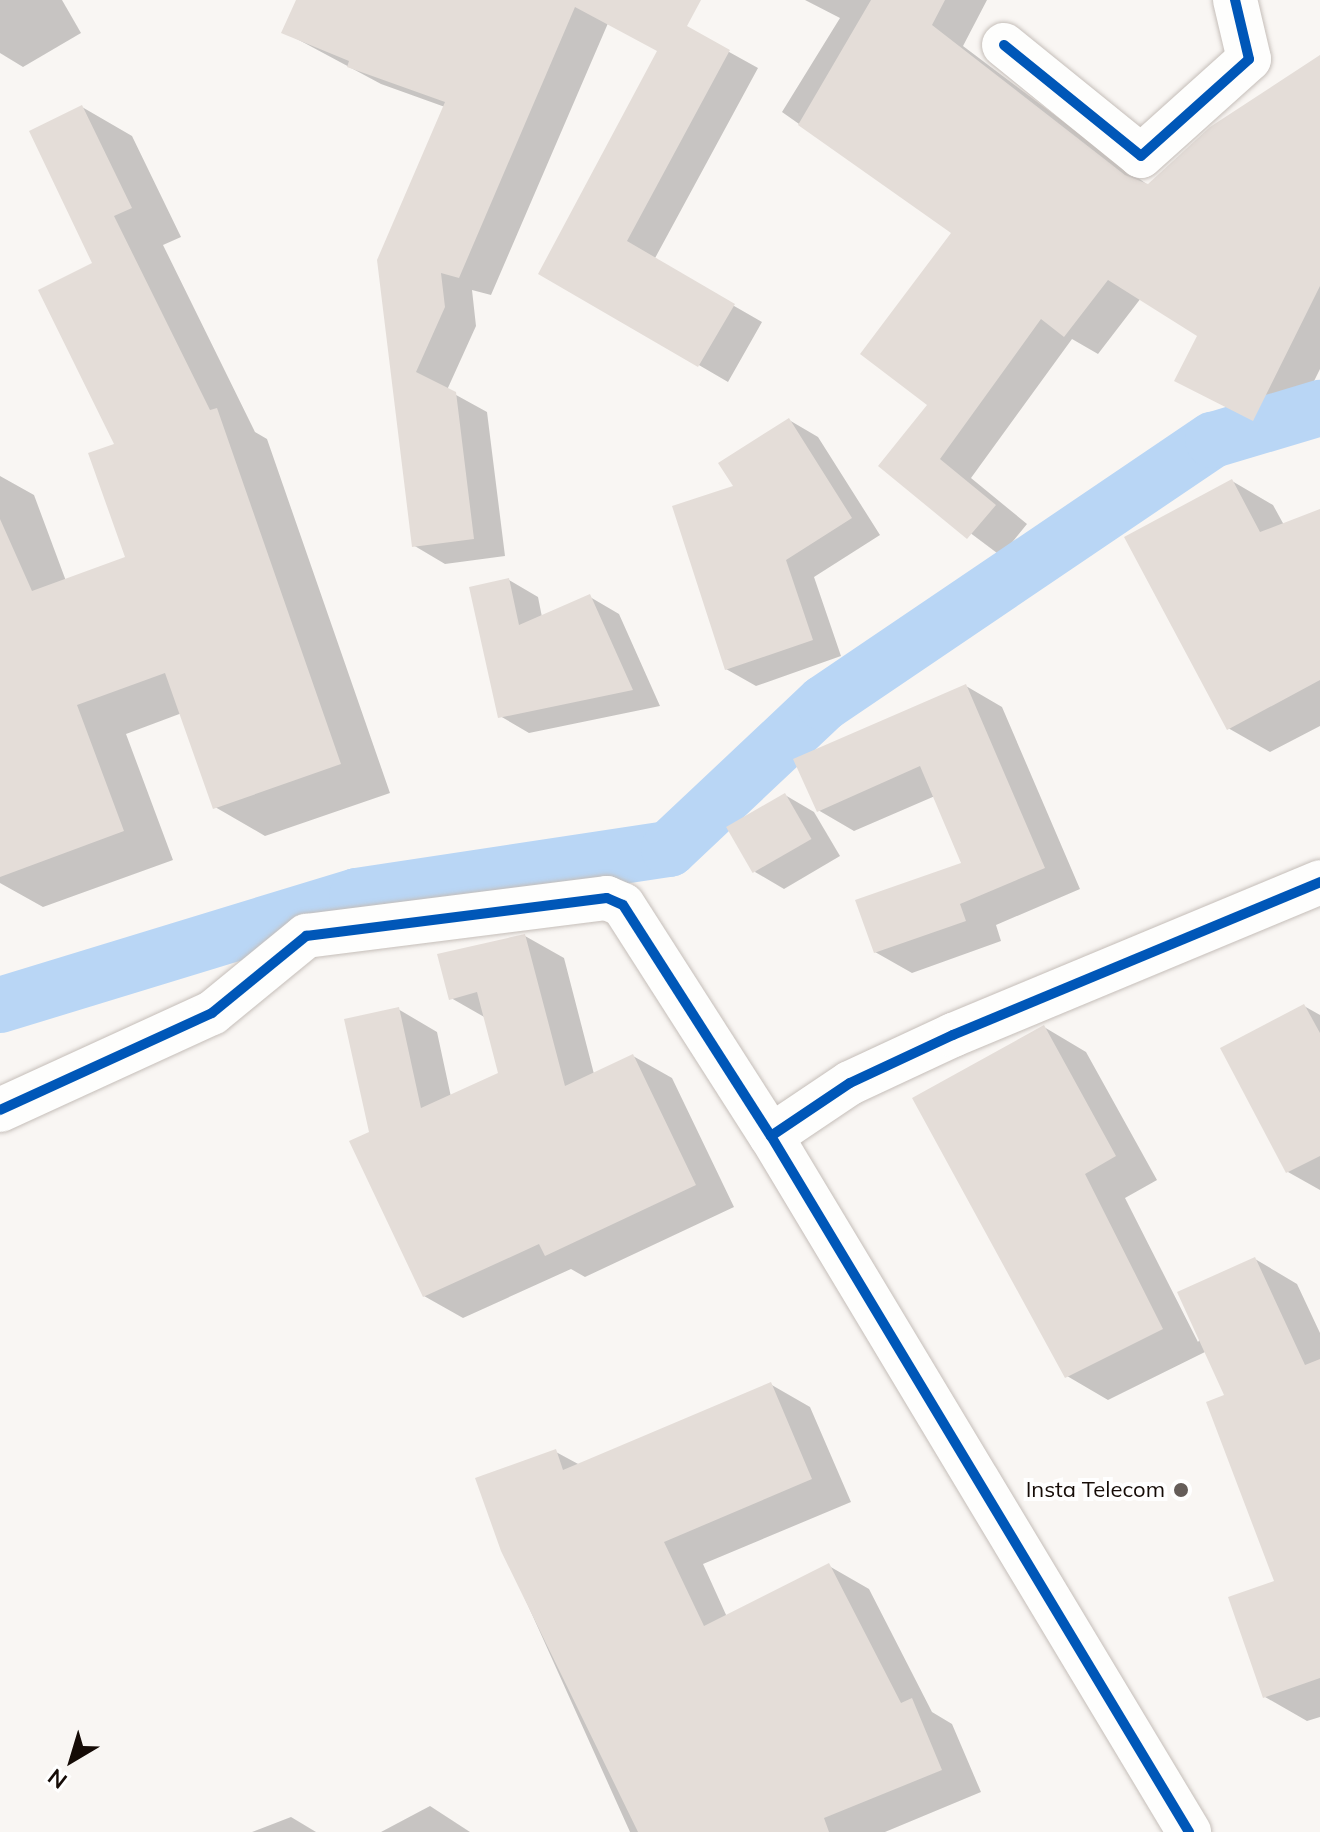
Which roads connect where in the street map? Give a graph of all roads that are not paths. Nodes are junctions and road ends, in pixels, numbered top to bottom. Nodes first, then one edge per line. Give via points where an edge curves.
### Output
1 (1235, 0) edge
2 (1004, 45) dead end
3 (1320, 882) edge
4 (0, 1110) edge
5 (771, 1136) junction
6 (1189, 1832) edge

1 - 2 street via 1249,59 1141,156
3 - 5 street via 940,1041 850,1083
4 - 5 street via 212,1013 306,936 607,898 630,913
5 - 6 street

